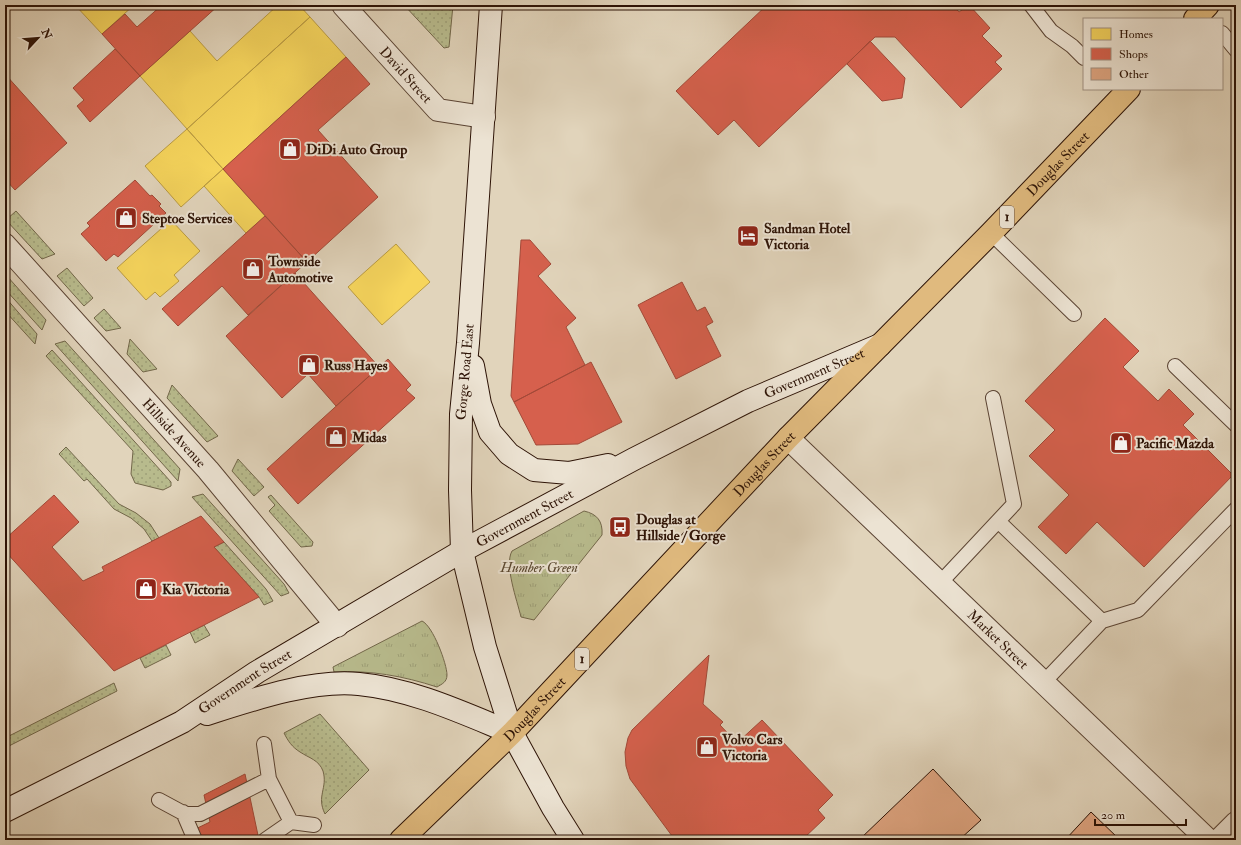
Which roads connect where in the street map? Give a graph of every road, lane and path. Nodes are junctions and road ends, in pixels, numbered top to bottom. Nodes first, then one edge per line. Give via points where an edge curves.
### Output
1 (343, 5) edge
2 (491, 5) edge
3 (1031, 5) edge
4 (1223, 34) edge
5 (1236, 50) edge
6 (1083, 57) edge
7 (1122, 91) edge
8 (484, 117) junction
9 (991, 233) junction
10 (5, 245) edge
11 (1074, 314) dead end
12 (468, 343) junction
13 (883, 344) junction
14 (1175, 366) dead end
15 (993, 398) dead end
16 (1236, 425) edge
17 (788, 438) junction
18 (634, 459) junction
19 (1236, 509) edge
20 (998, 521) junction
21 (462, 551) junction
22 (940, 583) junction
23 (1102, 621) junction
24 (337, 626) junction
25 (1043, 683) junction
26 (182, 722) junction
27 (512, 733) junction
28 (264, 744) dead end
29 (269, 779) junction
30 (159, 800) dead end
31 (5, 811) edge
32 (183, 812) junction
33 (291, 822) junction
34 (1236, 823) edge
35 (314, 825) dead end
36 (196, 840) edge
37 (265, 840) edge
38 (402, 840) edge
39 (573, 840) edge
40 (1208, 840) edge
41 (1219, 840) edge

1 - 8 main road, David Street via 438,110
2 - 8 main road, Gorge Road East
3 - 6 lane via 1051,31
4 - 5 lane
7 - 9 main road, Douglas Street / 1
8 - 12 main road, Gorge Road East
9 - 11 lane
9 - 13 main road, Douglas Street / 1
10 - 24 main road, Hillside Avenue via 208,470
12 - 18 main road via 480,404 490,432 510,454 534,470 569,473
12 - 21 main road, Gorge Road East via 461,414
13 - 17 main road, Douglas Street / 1
13 - 18 main road, Government Street via 748,401
14 - 16 lane
15 - 20 lane via 1014,504
17 - 22 main road, Market Street
17 - 27 main road, Douglas Street / 1
18 - 21 main road, Government Street
19 - 23 lane via 1138,610
20 - 22 lane
20 - 23 lane
21 - 24 main road, Government Street
21 - 27 main road, Gorge Road East via 485,647
22 - 25 main road, Market Street
23 - 25 lane
24 - 26 main road, Government Street via 257,672
25 - 40 main road, Market Street
26 - 27 main road, Government Street via 260,698 323,685 358,684 428,700
26 - 31 main road, Government Street
27 - 38 main road, Douglas Street / 1
27 - 39 main road
28 - 29 lane
29 - 32 lane via 200,814
29 - 33 lane
30 - 32 lane
32 - 36 lane
33 - 35 lane
33 - 37 lane
34 - 41 main road

